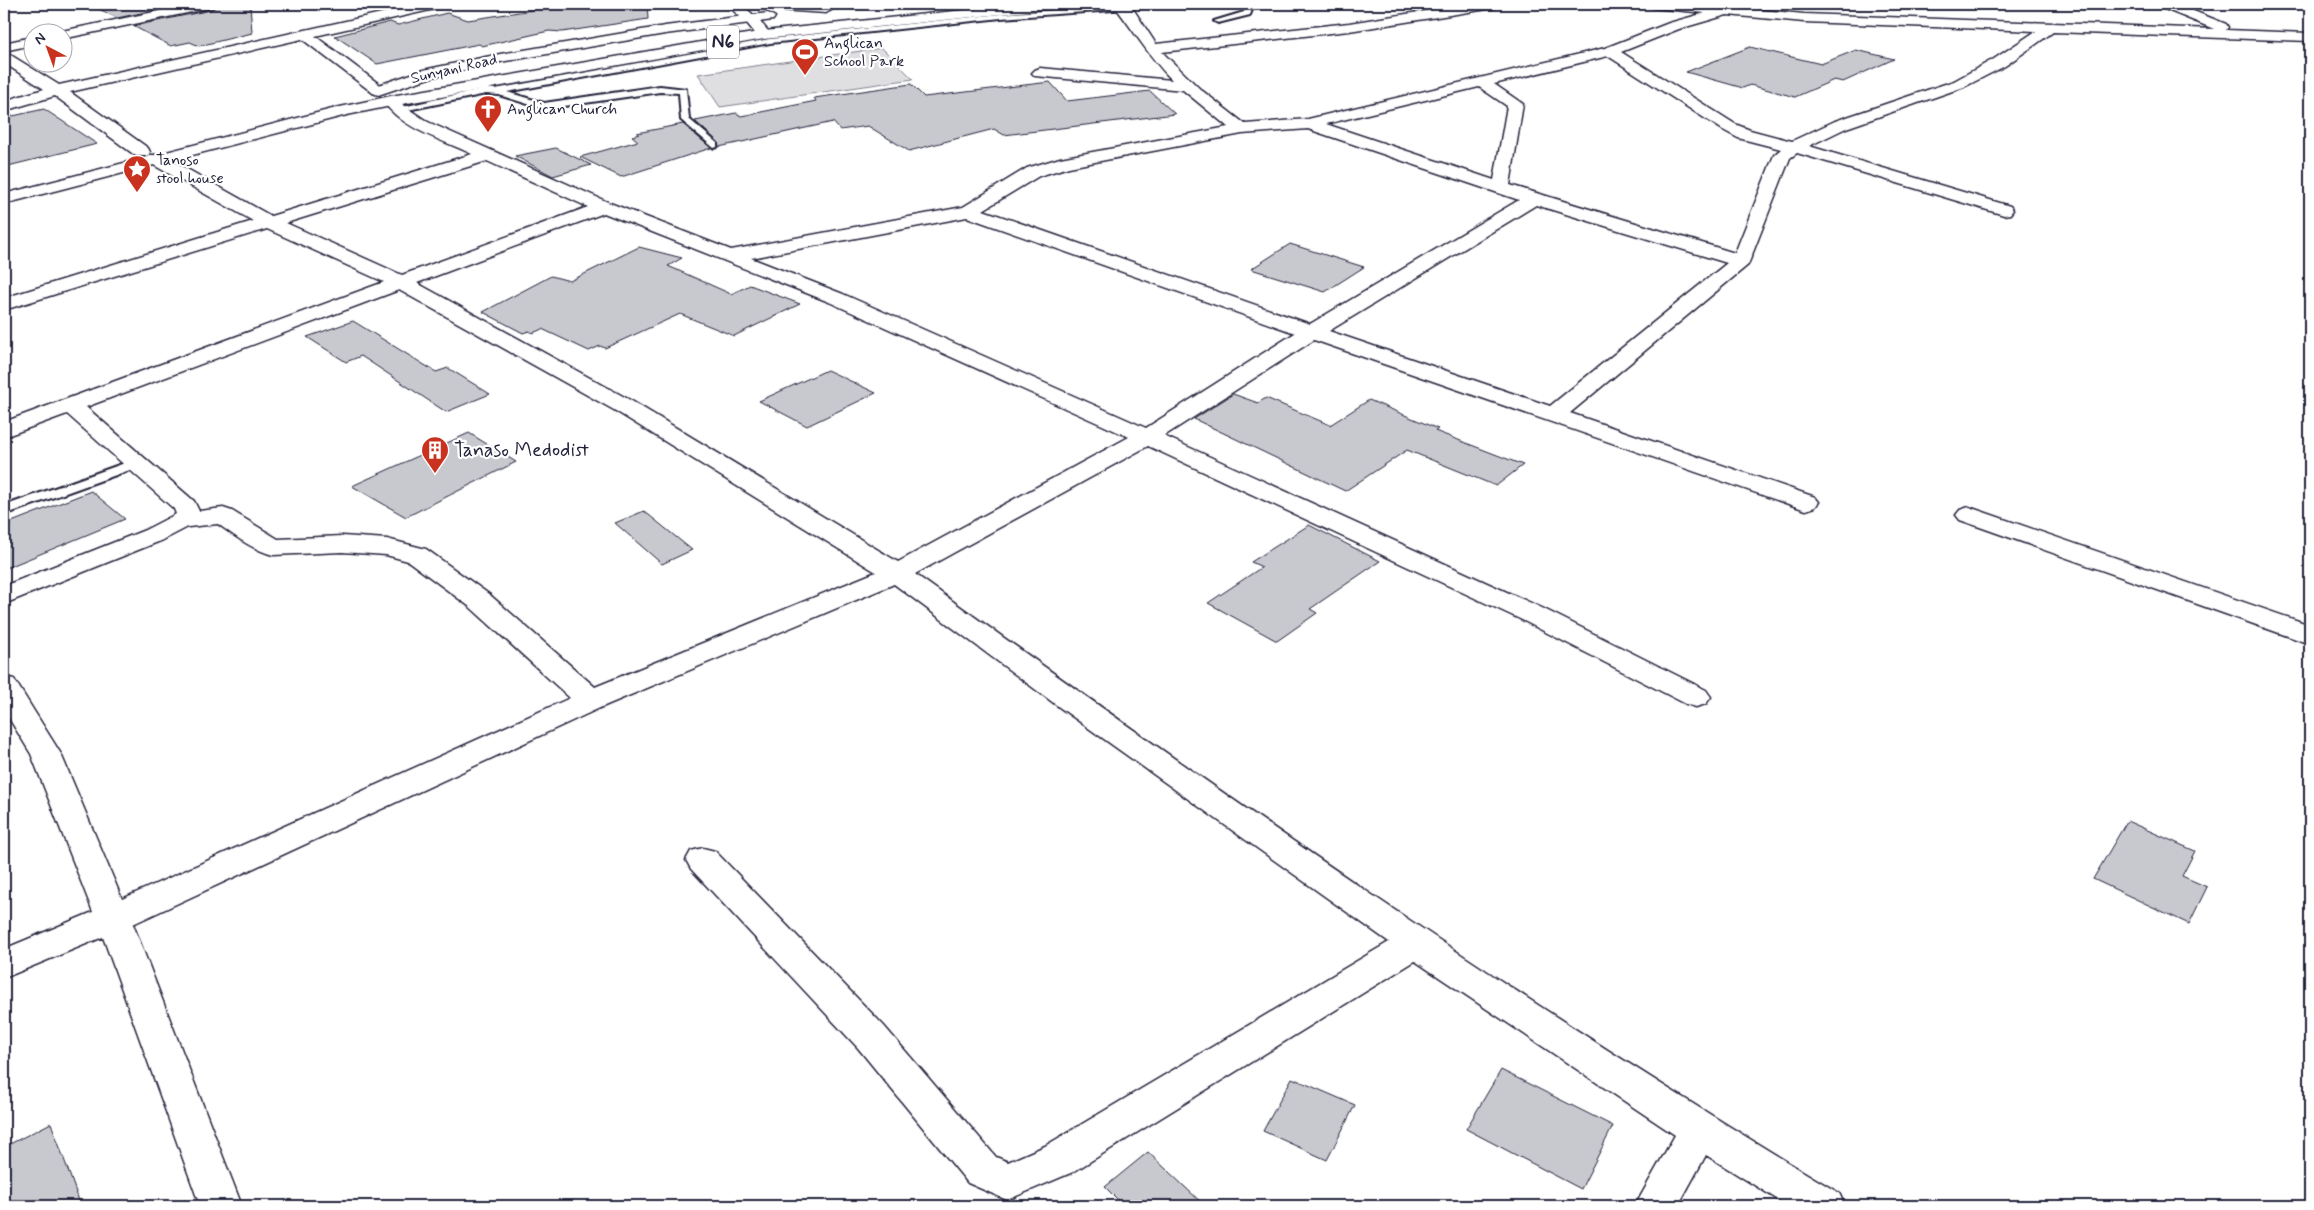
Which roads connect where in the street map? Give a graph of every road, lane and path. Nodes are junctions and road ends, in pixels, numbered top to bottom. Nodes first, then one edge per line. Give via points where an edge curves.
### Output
1 (211, 4) edge
2 (439, 4) edge
3 (750, 4) edge
4 (1058, 4) edge
5 (1250, 4) edge
6 (1494, 4) edge
7 (1652, 4) edge
8 (2165, 4) edge
9 (1123, 5) edge
10 (723, 6) edge
11 (1696, 6) edge
12 (1726, 11) junction
13 (751, 19) junction
14 (1218, 21) dead end
15 (1674, 26) junction
16 (2049, 28) junction
17 (665, 30) junction
18 (72, 33) edge
19 (2237, 34) junction
20 (305, 35) junction
21 (764, 35) junction
22 (2310, 37) edge
23 (22, 43) edge
24 (4, 47) edge
25 (1152, 50) junction
26 (1610, 51) junction
27 (4, 57) edge
28 (1040, 73) dead end
29 (1483, 83) junction
30 (1187, 86) junction
31 (57, 90) junction
32 (497, 90) junction
33 (389, 100) junction
34 (4, 106) edge
35 (1308, 124) junction
36 (1242, 129) junction
37 (4, 145) edge
38 (714, 145) dead end
39 (1794, 147) junction
40 (8, 148) dead end
41 (487, 155) junction
42 (149, 156) junction
43 (4, 187) edge
44 (1501, 188) junction
45 (4, 198) edge
46 (1534, 199) junction
47 (604, 207) junction
48 (2004, 210) dead end
49 (968, 211) junction
50 (268, 222) junction
51 (729, 256) junction
52 (1741, 261) junction
53 (400, 282) junction
54 (4, 304) edge
55 (1312, 332) junction
56 (71, 406) junction
57 (1553, 415) junction
58 (4, 430) edge
59 (1147, 436) junction
60 (136, 463) junction
61 (1806, 502) dead end
62 (4, 511) edge
63 (1969, 515) dead end
64 (190, 519) junction
65 (896, 574) junction
66 (4, 596) edge
67 (2310, 635) edge
68 (4, 686) edge
69 (1696, 696) dead end
70 (590, 700) junction
71 (703, 860) dead end
72 (113, 918) junction
73 (1416, 943) junction
74 (4, 964) edge
75 (1699, 1130) junction
76 (221, 1206) edge
77 (1656, 1206) edge
78 (1824, 1206) edge

1 - 18 street
2 - 20 street
3 - 13 street, Sunyani Road / N6 via 831,9
4 - 21 street, N6
5 - 14 lane via 1247,13
6 - 25 street via 1349,27
7 - 11 street
7 - 15 street
8 - 19 street
9 - 25 street
9 - 32 lane via 770,41
10 - 13 street
10 - 17 street
11 - 12 street
12 - 15 street
12 - 16 street
13 - 17 street, Sunyani Road / N6
13 - 21 street
15 - 26 street
16 - 19 street
16 - 39 street via 2011,56 1947,89 1833,129
17 - 33 street, Sunyani Road / N6 via 428,72
19 - 22 street
20 - 31 street
20 - 33 street
21 - 33 street, N6
23 - 24 street
25 - 30 street
26 - 29 street
26 - 39 street via 1729,127
27 - 31 street
28 - 30 street
29 - 35 street
29 - 44 street via 1515,104
30 - 36 street
31 - 34 street
31 - 42 street
32 - 33 lane
32 - 38 lane via 531,105 544,106 660,89 683,91 686,120
33 - 41 street via 422,125
33 - 42 street, Sunyani Road / N6
35 - 36 street
35 - 44 street
36 - 49 street via 1066,162 1033,172
37 - 40 path
39 - 48 street
39 - 52 street via 1783,155
41 - 47 street
41 - 50 street
42 - 43 street, Sunyani Road / N6
42 - 45 street, Sunyani Road / N6
42 - 50 street
44 - 46 street
46 - 52 street
46 - 55 street
47 - 51 street
47 - 53 street
49 - 51 street
49 - 55 street
50 - 53 street
50 - 54 street
51 - 59 street via 836,298
52 - 57 street
53 - 56 street
53 - 65 street via 622,405
55 - 57 street
55 - 59 street
56 - 58 street
56 - 60 street
57 - 61 street
59 - 65 street
59 - 69 street via 1532,614
60 - 62 lane
60 - 64 street via 185,506
63 - 67 street
64 - 66 street
64 - 70 street via 223,516 273,546 388,547 417,555 480,600
65 - 70 street
65 - 73 street
68 - 72 street via 46,754
70 - 72 street
71 - 73 street via 871,1038 982,1170 1007,1182 1059,1158
72 - 74 street
72 - 76 street
73 - 75 street
75 - 77 street
75 - 78 street

